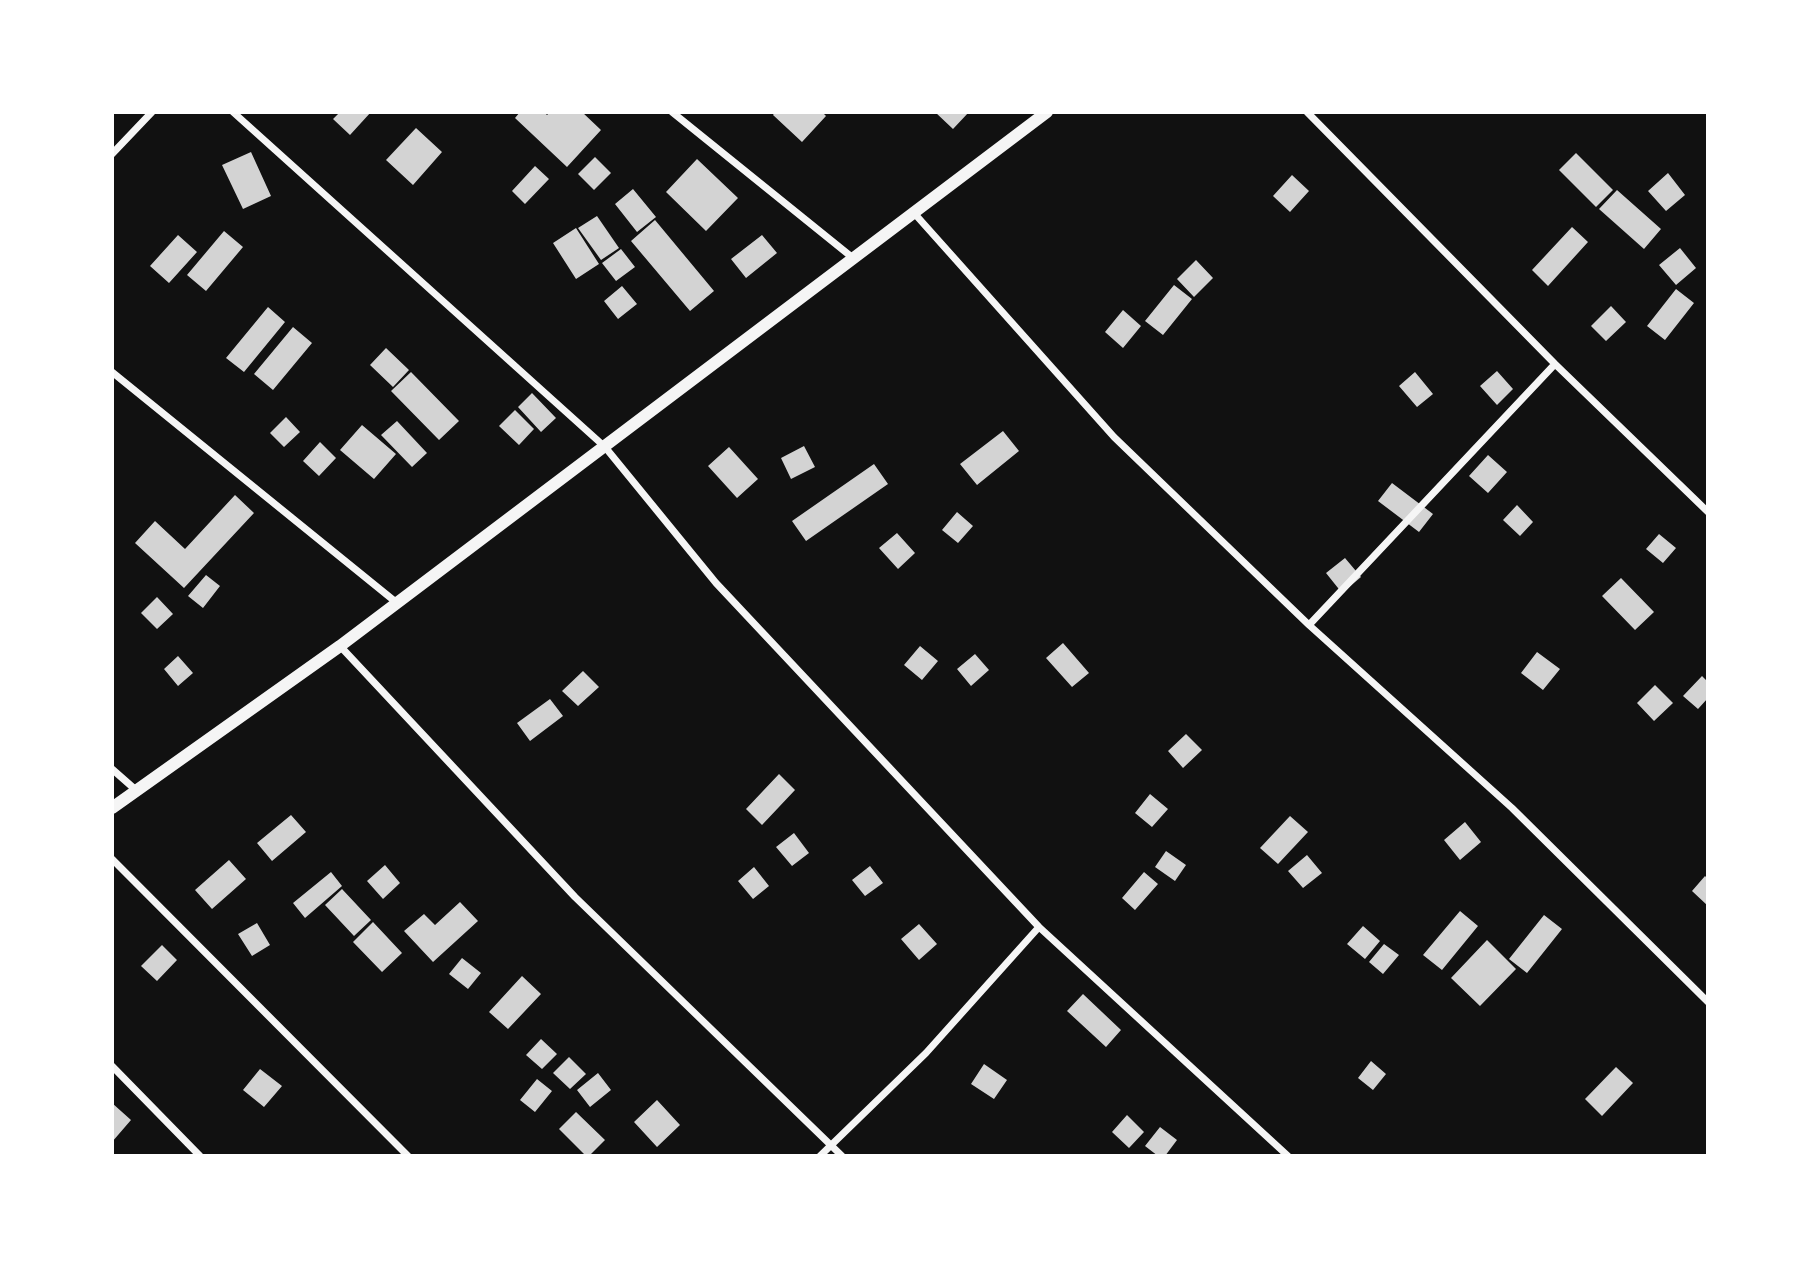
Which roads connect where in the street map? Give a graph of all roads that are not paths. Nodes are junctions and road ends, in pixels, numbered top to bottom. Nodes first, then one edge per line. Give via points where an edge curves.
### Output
1 (152, 112) edge
2 (233, 112) edge
3 (672, 112) edge
4 (1047, 112) edge
5 (1307, 112) edge
6 (112, 154) edge
7 (914, 213) junction
8 (853, 258) junction
9 (1555, 364) junction
10 (112, 372) edge
11 (605, 446) junction
12 (1708, 512) edge
13 (397, 603) junction
14 (1308, 625) junction
15 (340, 646) junction
16 (112, 769) edge
17 (137, 791) junction
18 (112, 808) edge
19 (112, 859) edge
20 (1040, 928) junction
21 (1708, 1002) edge
22 (112, 1066) edge
23 (830, 1145) junction
24 (200, 1156) edge
25 (408, 1156) edge
26 (820, 1156) edge
27 (842, 1156) edge
28 (1288, 1156) edge

1 - 6 street
2 - 11 street
3 - 8 street
4 - 7 street
5 - 9 street
7 - 8 street
7 - 14 street via 1114,437
8 - 11 street
9 - 12 street
9 - 14 street
10 - 13 street
11 - 13 street
11 - 20 street via 716,583
13 - 15 street
14 - 21 street via 1513,808
15 - 17 street
15 - 23 street via 575,897
16 - 17 street
17 - 18 street
19 - 25 street
20 - 23 street via 926,1053
20 - 28 street
22 - 24 street
23 - 26 street
23 - 27 street

